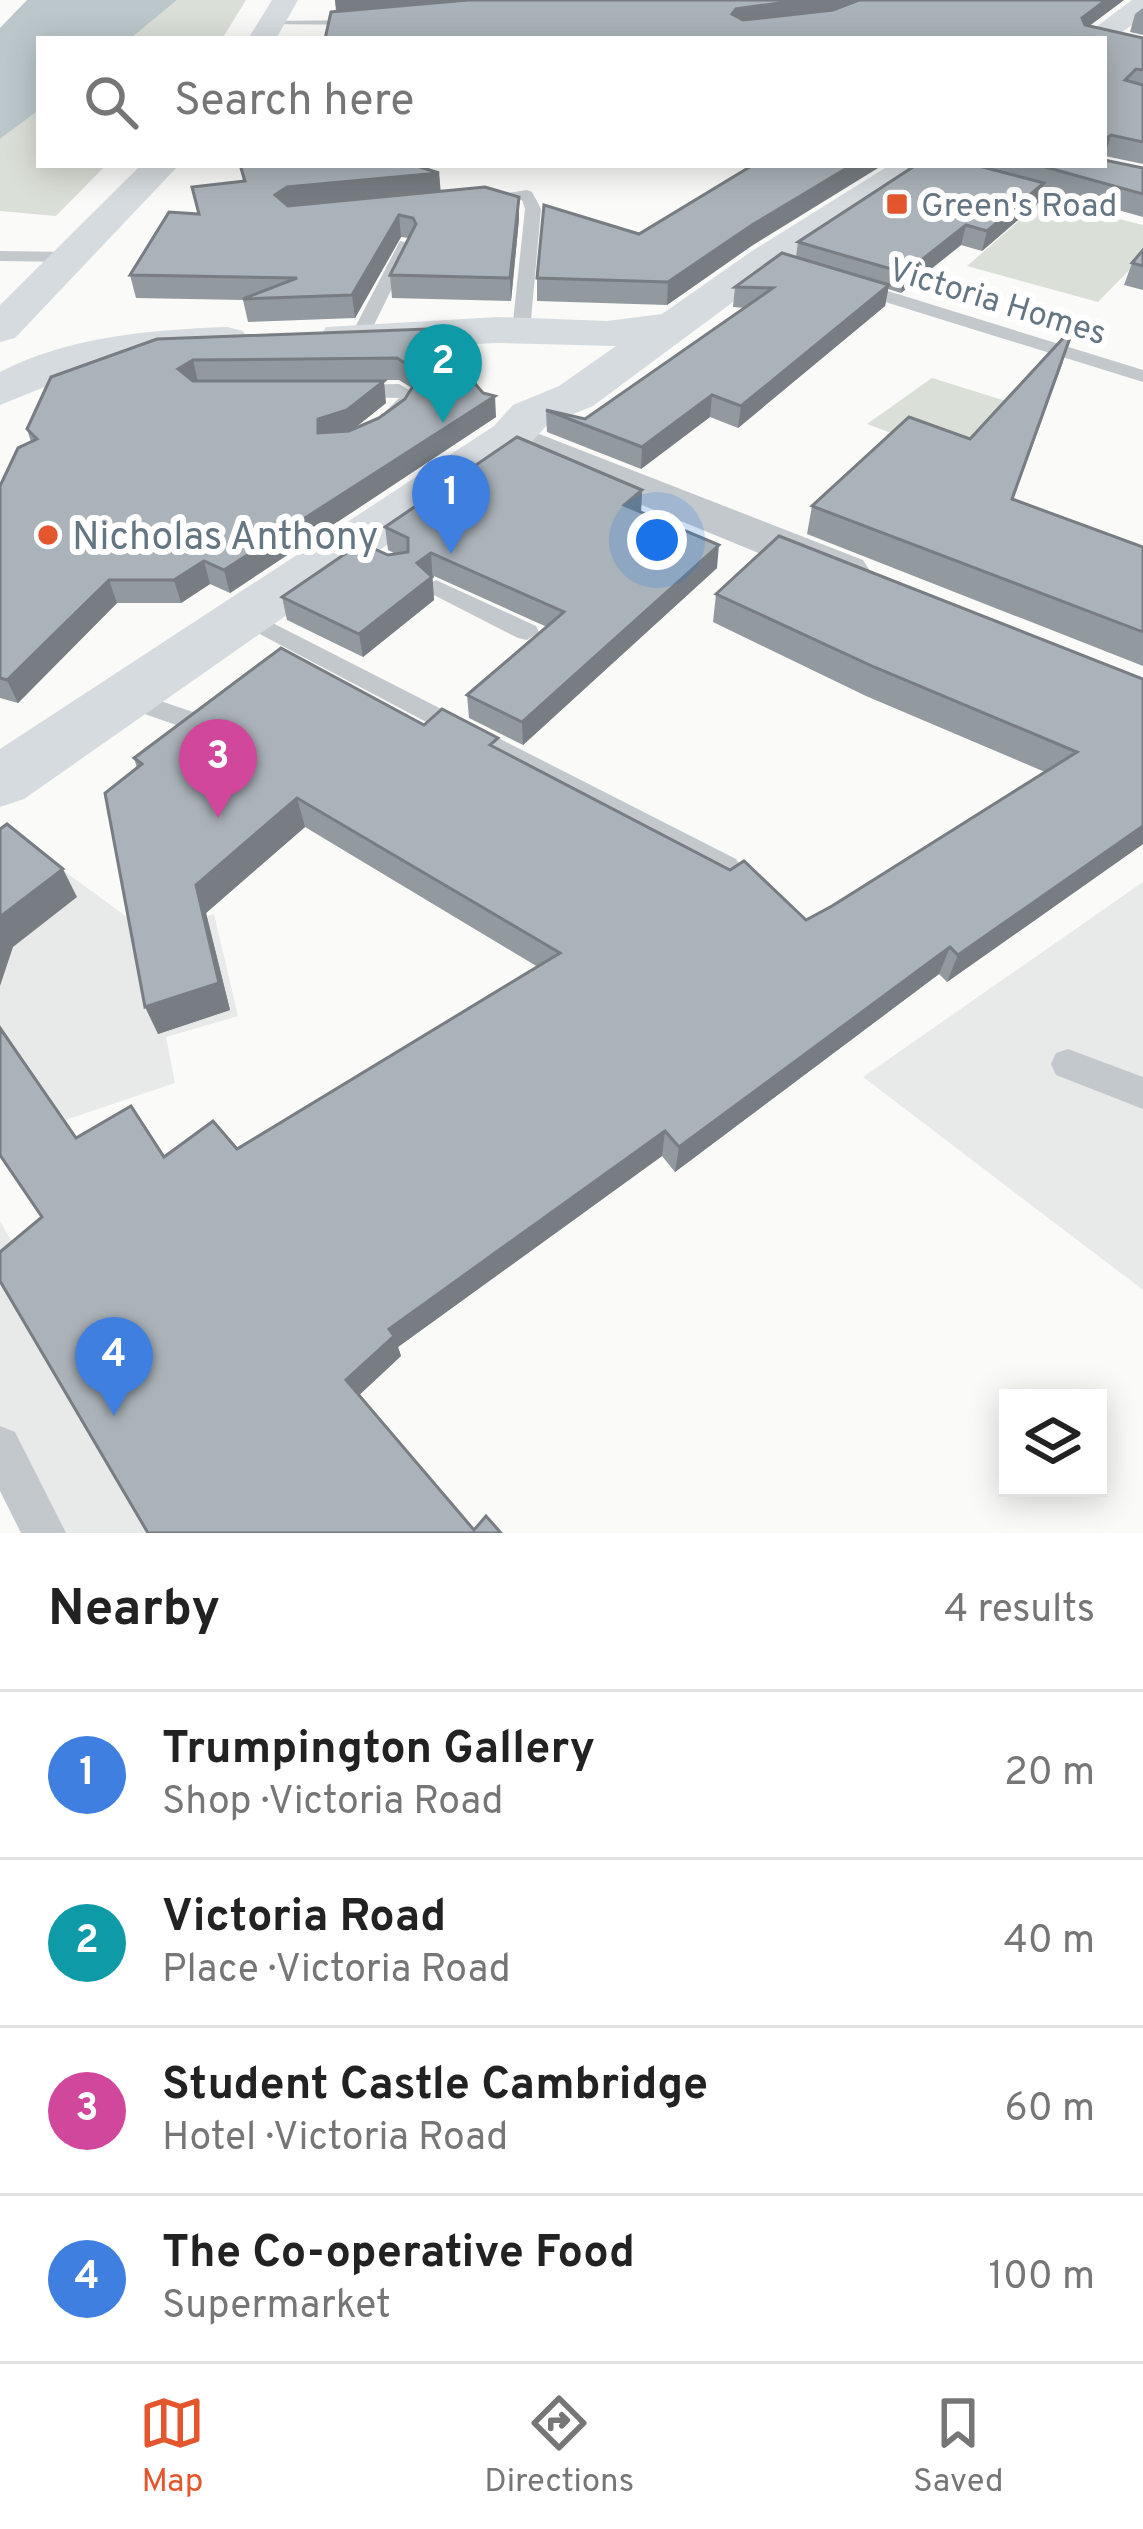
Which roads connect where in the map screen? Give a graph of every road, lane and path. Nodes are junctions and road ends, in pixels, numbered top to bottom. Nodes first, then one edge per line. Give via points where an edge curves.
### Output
1 (1143, 5) edge
2 (272, 21) edge
3 (379, 22) edge
4 (1107, 38) edge
5 (158, 168) edge
6 (922, 168) edge
7 (984, 180) edge
8 (456, 202) edge
9 (1100, 209) edge
10 (406, 244) edge
11 (0, 256) edge
12 (64, 262) junction
13 (836, 281) edge
14 (678, 325) junction
15 (0, 329) edge
16 (521, 331) junction
17 (412, 334) junction
18 (360, 335) junction
19 (162, 343) junction
20 (1143, 376) edge
21 (0, 391) edge
22 (332, 391) edge
23 (520, 426) junction
24 (374, 428) edge
25 (881, 586) edge
26 (436, 587) edge
27 (243, 616) junction
28 (527, 632) edge
29 (125, 698) junction
30 (233, 699) edge
31 (0, 782) edge
32 (726, 867) edge
33 (1068, 1064) dead end
34 (1143, 1093) edge
35 (0, 1448) edge
36 (44, 1533) edge

1 - 4 main road
2 - 3 lane
5 - 12 main road
6 - 14 main road
7 - 9 lane
8 - 16 lane via 527,195 533,209
10 - 18 lane
11 - 12 lane
12 - 15 main road
12 - 19 main road via 46,305 64,323 97,337
13 - 20 lane, Victoria Homes
14 - 16 main road via 607,334
14 - 23 main road
16 - 17 main road
17 - 18 main road
17 - 23 main road via 483,347 517,364 533,392
18 - 19 main road
19 - 21 main road via 42,366
22 - 24 lane via 410,396
23 - 25 street
23 - 27 main road via 362,550
26 - 28 lane
27 - 29 main road
27 - 32 lane via 294,655
29 - 30 lane via 199,724
29 - 31 main road
33 - 34 lane
35 - 36 lane

